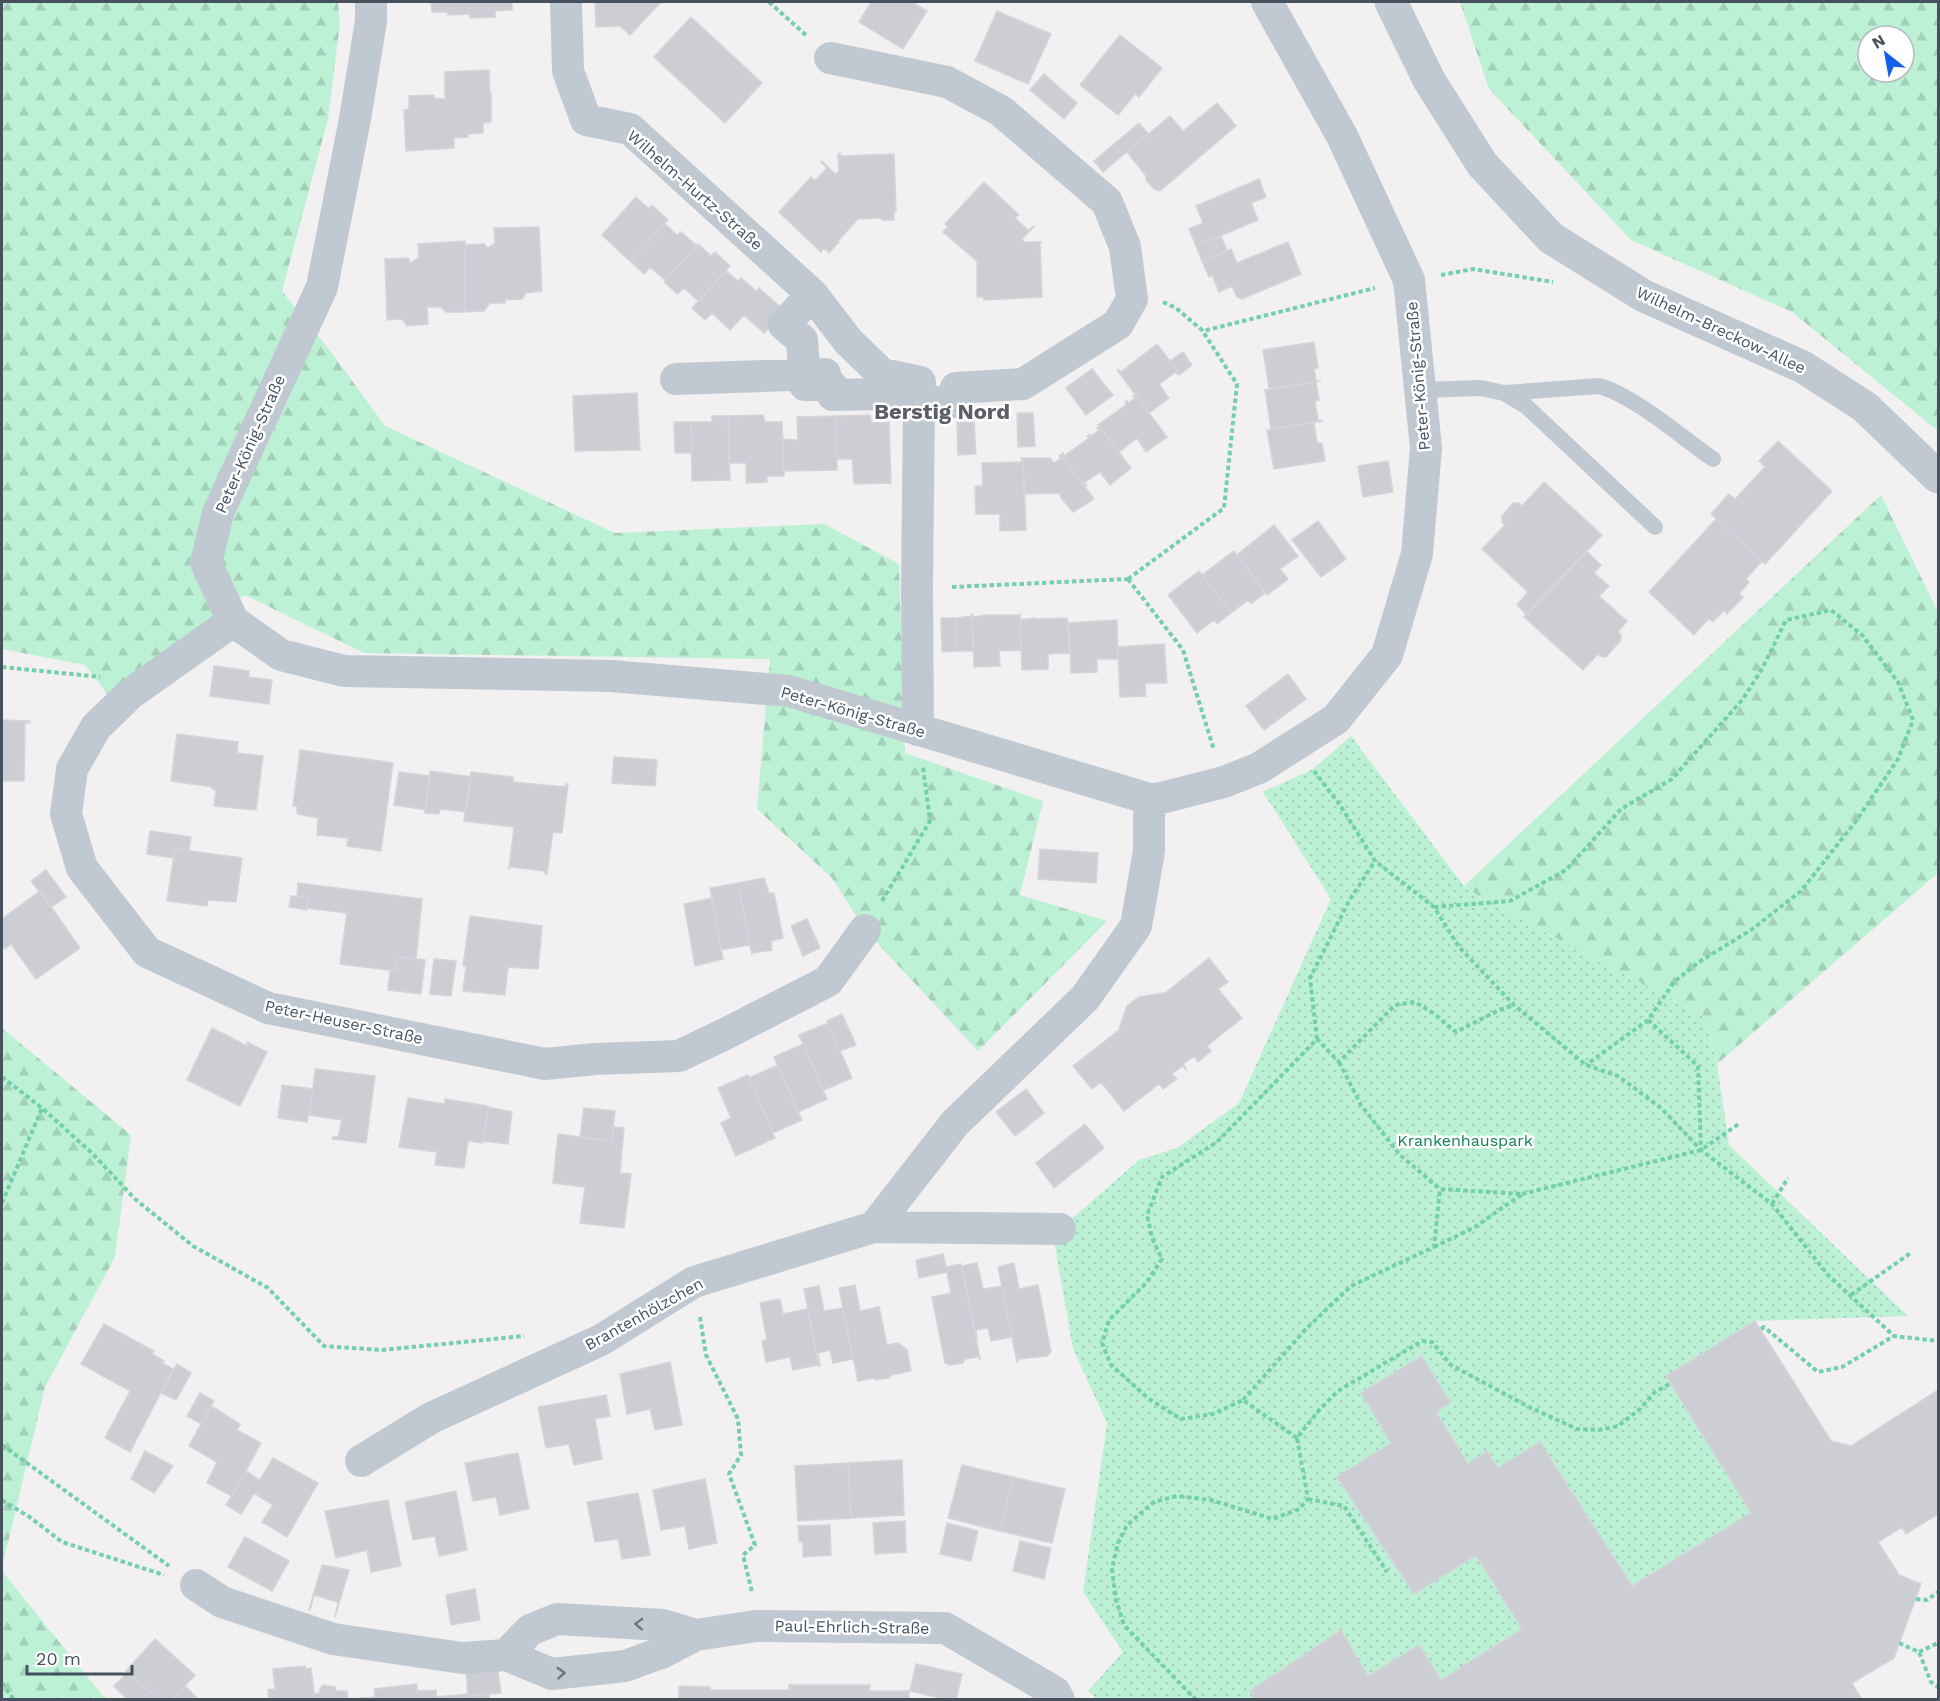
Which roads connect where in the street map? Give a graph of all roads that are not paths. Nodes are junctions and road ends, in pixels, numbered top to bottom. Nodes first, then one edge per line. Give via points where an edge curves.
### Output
1 (371, 2) edge
2 (567, 2) edge
3 (1267, 2) edge
4 (1391, 2) edge
5 (830, 58) road end
6 (812, 294) junction
7 (805, 374) junction
8 (882, 374) junction
9 (676, 379) dead end
10 (1420, 390) junction
11 (918, 392) junction
12 (1504, 393) junction
13 (1713, 459) dead end
14 (1938, 477) edge
15 (1655, 526) dead end
16 (233, 621) junction
17 (918, 730) junction
18 (1153, 800) junction
19 (865, 930) road end
20 (873, 1227) junction
21 (1060, 1229) dead end
22 (361, 1461) dead end
23 (196, 1586) road end
24 (696, 1635) junction
25 (506, 1655) junction
26 (1059, 1700) edge

1 - 16 street, Peter-König-Straße via 355,119 322,287 218,513 206,563
2 - 6 street, Wilhelm-Hurtz-Straße via 568,71 586,120 630,129
3 - 10 street, Peter-König-Straße via 1342,136 1409,280
4 - 14 street, Wilhelm-Breckow-Allee via 1429,80 1482,164 1551,238 1644,296 1803,367 1865,407
5 - 11 street via 947,82 1000,111 1107,202 1125,247 1132,299 1118,324 1023,384 956,388 956,402
6 - 7 street via 784,325 802,339
6 - 8 street via 848,341
7 - 8 street
7 - 9 street
7 - 11 street via 805,385 831,385 833,395
8 - 11 street
10 - 12 lane via 1481,388
10 - 18 street, Peter-König-Straße via 1426,447 1417,554 1387,655 1336,719 1295,746 1259,768 1224,782
11 - 17 street
12 - 13 lane via 1599,386 1631,401
12 - 15 lane via 1526,406
16 - 17 street, Peter-König-Straße via 281,655 344,671 611,676 789,691
16 - 19 street, Peter-Heuser-Straße via 130,694 96,727 72,769 66,814 82,868 147,952 268,1008 545,1064 679,1056 828,981
17 - 18 street, Peter-König-Straße
18 - 20 street via 1136,926 1085,998 956,1123
20 - 21 street, Brantenhölzchen
20 - 22 street, Brantenhölzchen via 694,1282 601,1340 430,1418
23 - 25 street, Paul-Ehrlich-Straße via 222,1602 333,1639 462,1658
25 -> 24 street, Paul-Ehrlich-Straße via 552,1674 562,1673 625,1666
24 -> 25 street, Paul-Ehrlich-Straße via 663,1625 557,1619 530,1630
24 - 26 street, Paul-Ehrlich-Straße via 756,1626 945,1628 1055,1692

